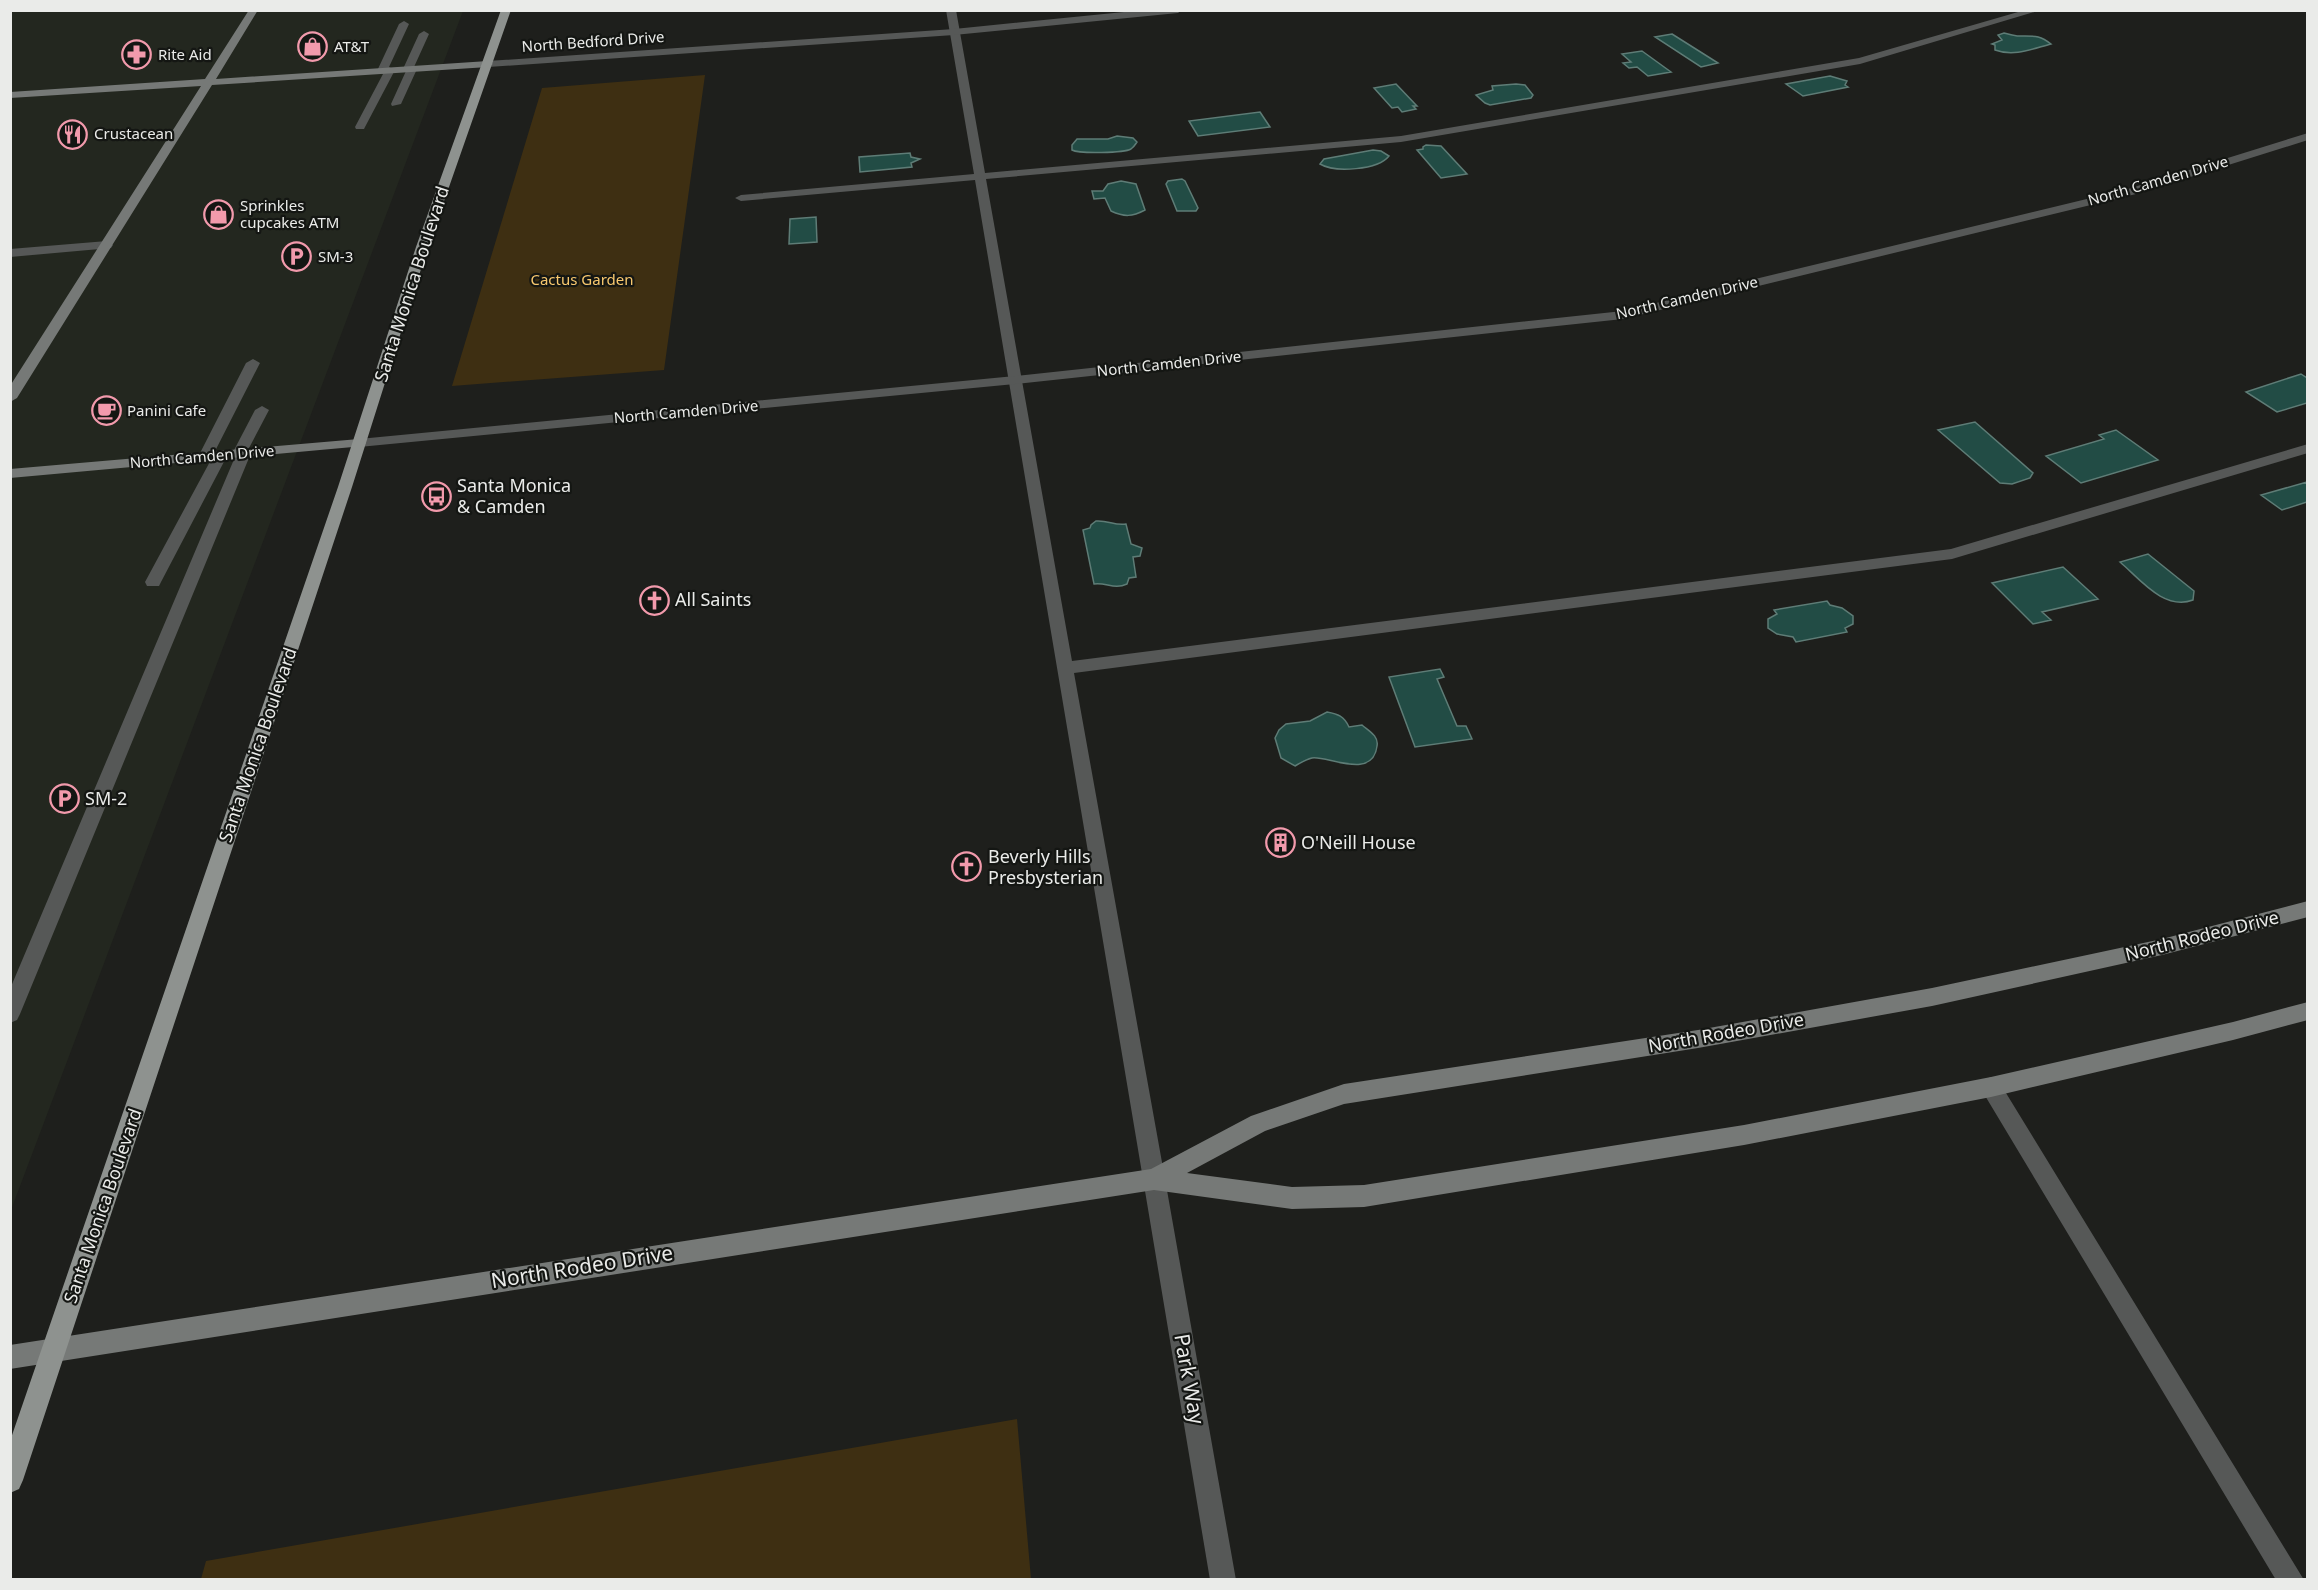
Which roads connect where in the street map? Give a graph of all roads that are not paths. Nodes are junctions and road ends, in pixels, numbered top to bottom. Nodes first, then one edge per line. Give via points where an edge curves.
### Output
1 (254, 10) edge
2 (506, 10) edge
3 (951, 10) edge
4 (1178, 10) edge
5 (2037, 10) edge
6 (404, 24) dead end
7 (954, 32) junction
8 (424, 34) dead end
9 (488, 64) junction
10 (410, 69) junction
11 (386, 70) junction
12 (209, 82) junction
13 (10, 95) edge
14 (396, 104) dead end
15 (360, 127) dead end
16 (2307, 136) edge
17 (979, 178) junction
18 (741, 198) dead end
19 (107, 245) junction
20 (10, 253) edge
21 (254, 363) dead end
22 (1015, 380) junction
23 (10, 398) edge
24 (262, 410) dead end
25 (359, 443) junction
26 (2307, 448) edge
27 (242, 454) junction
28 (213, 456) junction
29 (10, 474) edge
30 (153, 582) dead end
31 (1065, 668) junction
32 (2307, 909) edge
33 (2307, 1011) edge
34 (10, 1014) edge
35 (1991, 1087) junction
36 (1154, 1179) junction
37 (54, 1350) junction
38 (10, 1357) edge
39 (10, 1479) edge
40 (1223, 1580) edge
41 (2291, 1580) edge

1 - 12 street
2 - 9 main road, Santa Monica Boulevard
3 - 7 street, Park Way
4 - 7 street, North Bedford Drive
5 - 17 street via 1860,61 1401,139
6 - 11 street
7 - 9 street, North Bedford Drive
7 - 17 street, Park Way
8 - 10 street
9 - 10 street, North Bedford Drive
9 - 25 main road, Santa Monica Boulevard via 422,247
10 - 11 street, North Bedford Drive
10 - 14 street
11 - 12 street, North Bedford Drive
11 - 15 street
12 - 13 street, North Bedford Drive
12 - 19 street
16 - 22 street, North Camden Drive via 2132,192 1623,315
17 - 18 street
17 - 22 street, Park Way
19 - 20 street
19 - 23 street
21 - 28 street
22 - 25 street, North Camden Drive
22 - 31 street, Park Way
24 - 27 street
25 - 27 street, North Camden Drive
25 - 37 main road, Santa Monica Boulevard
26 - 31 street via 1952,554
27 - 28 street, North Camden Drive
27 - 34 street
28 - 29 street, North Camden Drive
28 - 30 street
31 - 36 street, Park Way
32 - 36 street, North Rodeo Drive via 2162,947 1920,999 1698,1039 1344,1094 1260,1123
33 - 35 street, North Rodeo Drive
35 - 36 street, North Rodeo Drive via 1744,1135 1364,1196 1292,1198
35 - 41 street
36 - 37 street, North Rodeo Drive
36 - 40 street, Park Way
37 - 38 street, North Rodeo Drive
37 - 39 main road, Santa Monica Boulevard

